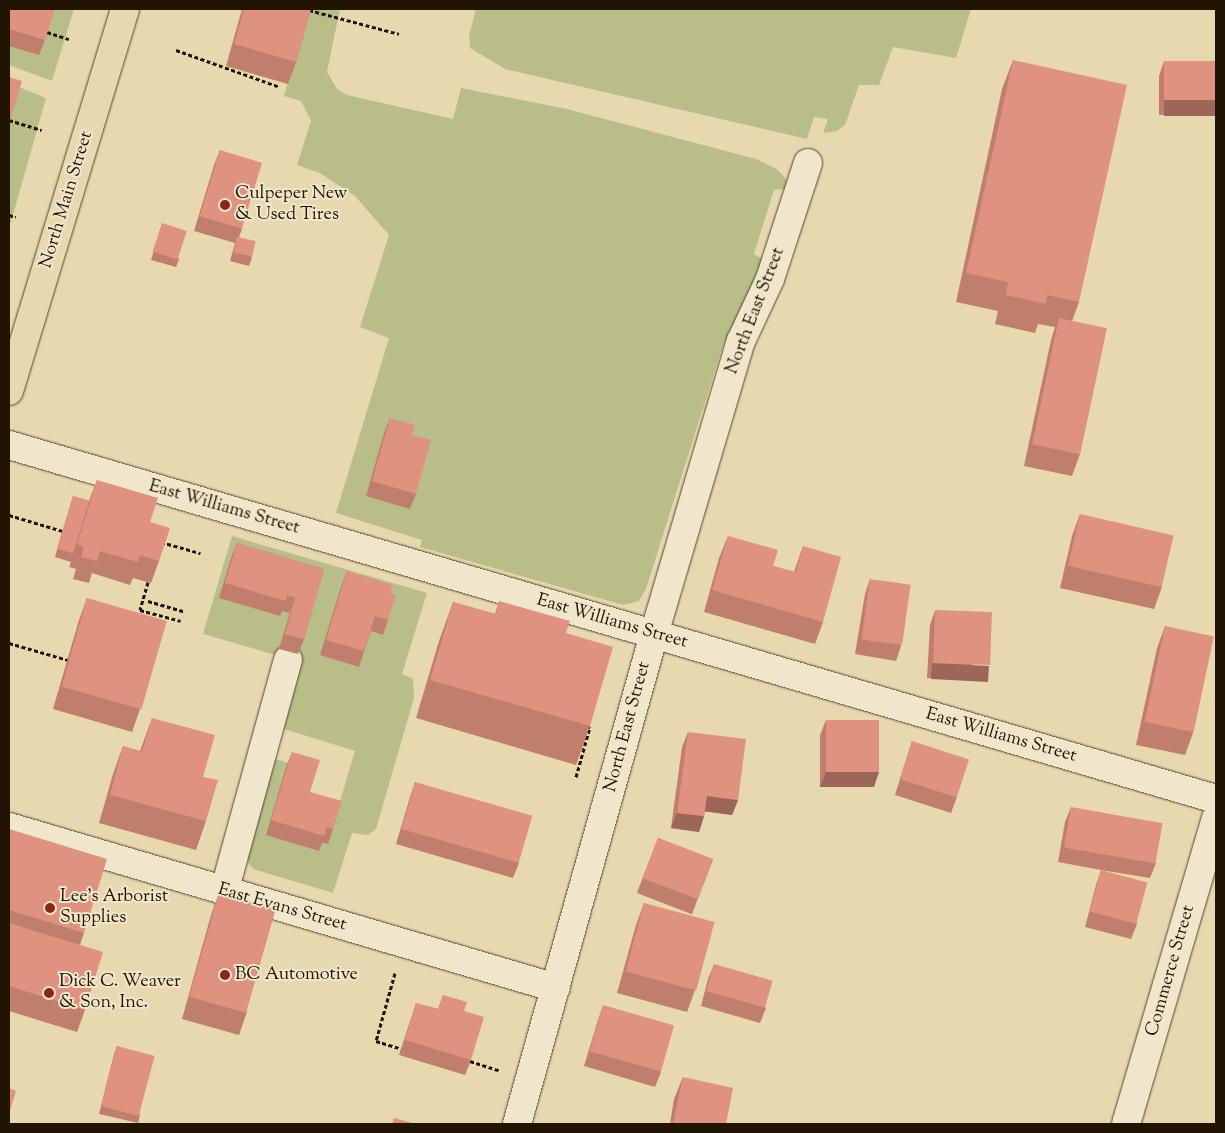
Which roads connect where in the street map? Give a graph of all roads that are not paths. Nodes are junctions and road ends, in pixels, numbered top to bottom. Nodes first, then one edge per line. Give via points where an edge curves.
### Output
1 (125, 9) edge
2 (808, 163) dead end
3 (9, 391) edge
4 (9, 445) edge
5 (654, 634) junction
6 (288, 660) dead end
7 (1216, 799) edge
8 (1216, 818) edge
9 (9, 827) edge
10 (224, 892) junction
11 (556, 988) junction
12 (517, 1124) edge
13 (1126, 1124) edge

1 - 3 main road, North Main Street
2 - 5 street, North East Street via 770,279 741,341
4 - 5 street, East Williams Street
5 - 7 street, East Williams Street
5 - 11 street, North East Street
6 - 10 street
8 - 13 street, Commerce Street
9 - 10 street, East Evans Street
10 - 11 street, East Evans Street
11 - 12 street, North East Street

